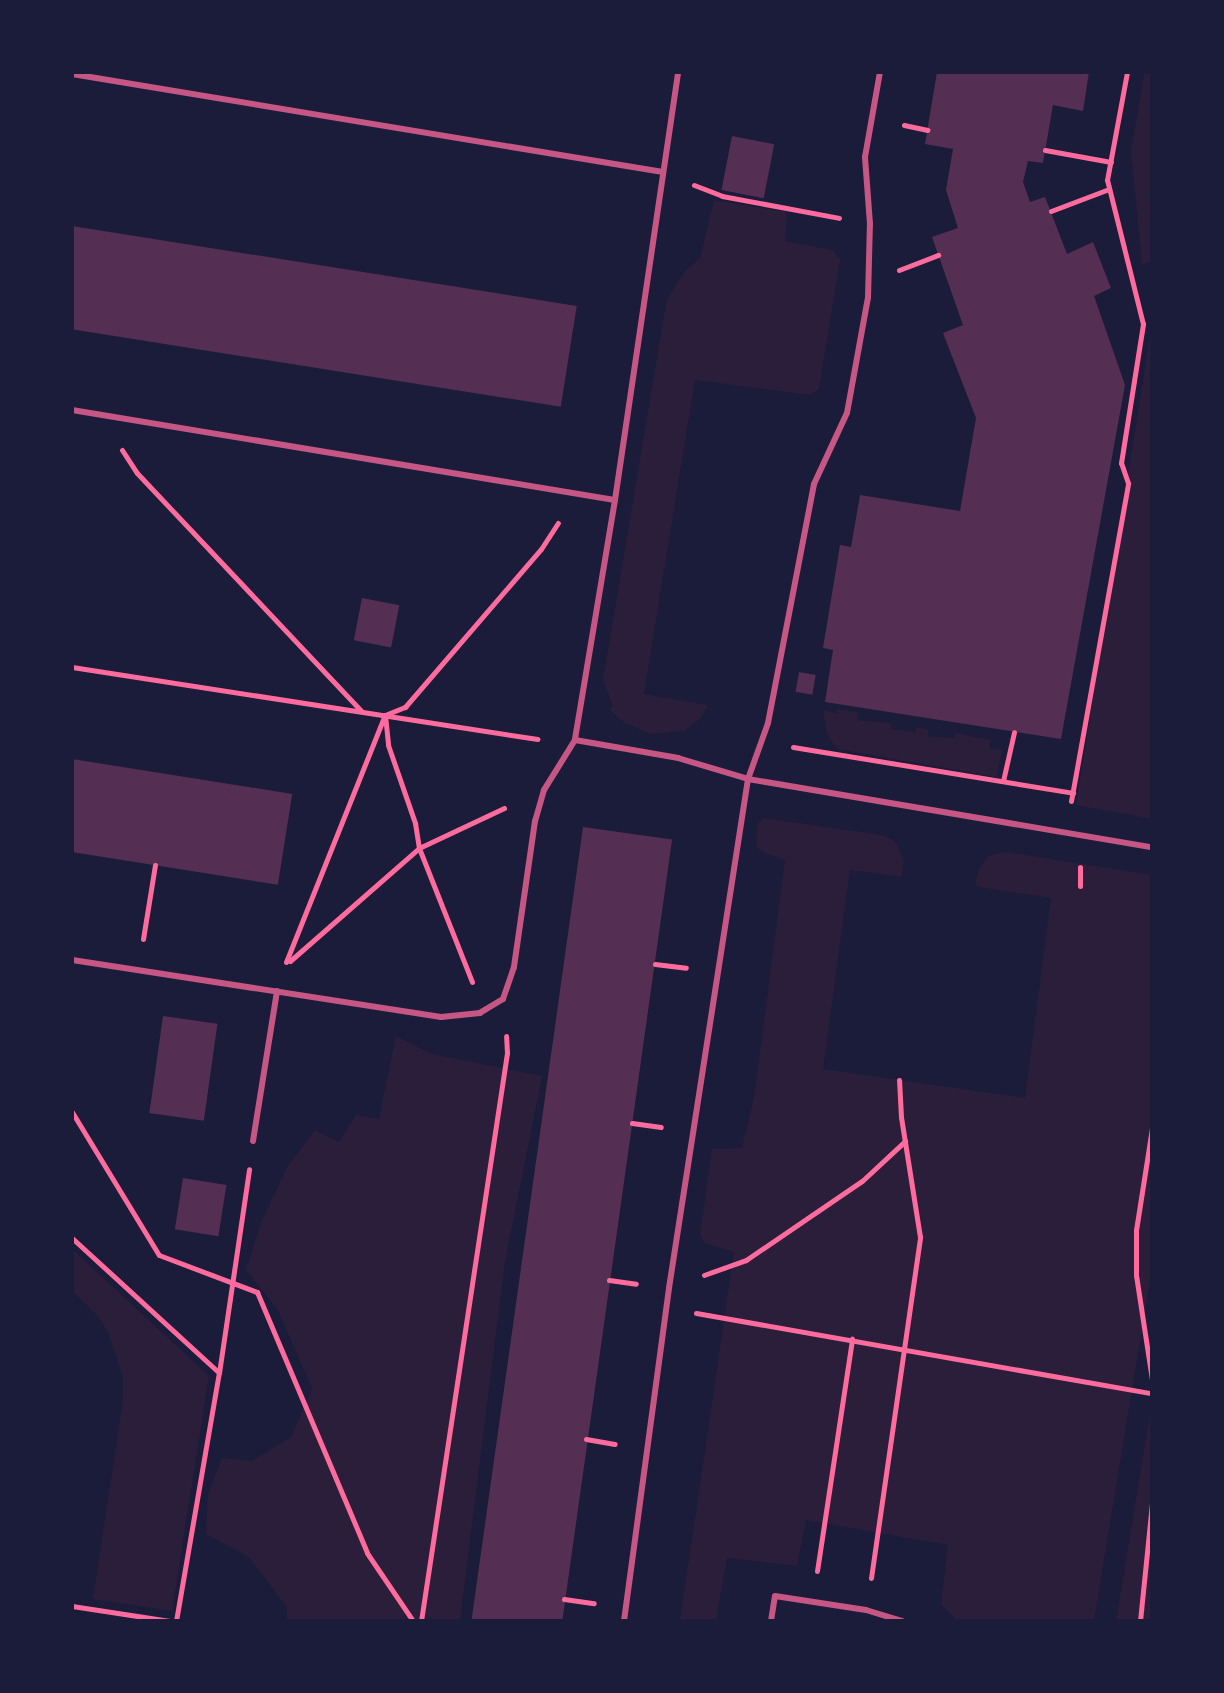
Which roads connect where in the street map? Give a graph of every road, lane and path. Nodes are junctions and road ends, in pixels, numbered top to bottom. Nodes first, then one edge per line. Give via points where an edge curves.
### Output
1 (678, 72) edge
2 (880, 72) edge
3 (1127, 72) edge
4 (72, 74) edge
5 (1045, 150) dead end
6 (1111, 162) junction
7 (663, 172) junction
8 (1109, 189) junction
9 (722, 196) dead end
10 (1051, 211) dead end
11 (870, 224) junction
12 (72, 410) edge
13 (116, 439) dead end
14 (615, 500) junction
15 (559, 520) dead end
16 (72, 667) edge
17 (361, 712) junction
18 (385, 715) junction
19 (1014, 732) dead end
20 (575, 740) junction
21 (762, 741) junction
22 (748, 779) junction
23 (1003, 781) junction
24 (1073, 793) junction
25 (516, 803) dead end
26 (1066, 833) junction
27 (1152, 847) edge
28 (419, 848) junction
29 (155, 865) dead end
30 (72, 960) edge
31 (139, 970) junction
32 (472, 983) dead end
33 (277, 991) junction
34 (503, 999) junction
35 (899, 1080) dead end
36 (72, 1112) edge
37 (1152, 1128) edge
38 (253, 1141) joint
39 (905, 1141) junction
40 (72, 1238) edge
41 (746, 1260) dead end
42 (232, 1283) junction
43 (733, 1319) dead end
44 (852, 1339) junction
45 (903, 1348) junction
46 (219, 1373) junction
47 (1152, 1380) edge
48 (1152, 1393) edge
49 (1152, 1502) edge
50 (813, 1602) junction
51 (72, 1606) edge
52 (102, 1610) junction
53 (866, 1610) junction
54 (107, 1621) edge
55 (173, 1621) edge
56 (413, 1621) edge
57 (421, 1621) edge
58 (624, 1621) edge
59 (771, 1621) edge
60 (902, 1621) edge
61 (1140, 1621) edge

1 - 7 lane
2 - 11 lane via 865,157
3 - 6 path
4 - 7 lane
5 - 6 path
6 - 8 path
7 - 14 lane
8 - 10 path
8 - 24 path via 1143,324 1121,463 1128,483
9 - 11 path
11 - 21 lane via 868,298 847,413 814,484
12 - 14 lane
13 - 17 path via 137,473
14 - 20 lane
15 - 18 path via 541,549 405,707
16 - 17 path
17 - 18 path
18 - 20 path via 545,741
18 - 28 path via 388,745
18 - 28 path via 284,966
19 - 23 path
20 - 22 lane via 678,758
20 - 34 lane via 544,790 535,821 514,967
21 - 22 lane
21 - 23 path
22 - 26 lane
22 - 58 lane via 666,1308
23 - 24 path
24 - 26 path
25 - 28 path
26 - 27 lane
28 - 32 path
29 - 31 path
30 - 31 lane
31 - 33 lane
33 - 34 lane via 441,1017 480,1013
33 - 38 lane
34 - 57 path via 507,1053
35 - 39 path
36 - 42 path via 159,1255
37 - 47 path via 1136,1230 1136,1275
38 - 42 path
39 - 41 path via 862,1181
39 - 45 path via 920,1237
40 - 46 path
42 - 46 path
42 - 56 path via 257,1292 367,1553
43 - 44 path
44 - 45 path
44 - 50 path
45 - 48 path
45 - 53 path
46 - 55 path
49 - 61 path
50 - 53 lane
50 - 59 lane via 775,1596
51 - 52 path
52 - 54 path
52 - 55 path
53 - 60 lane

